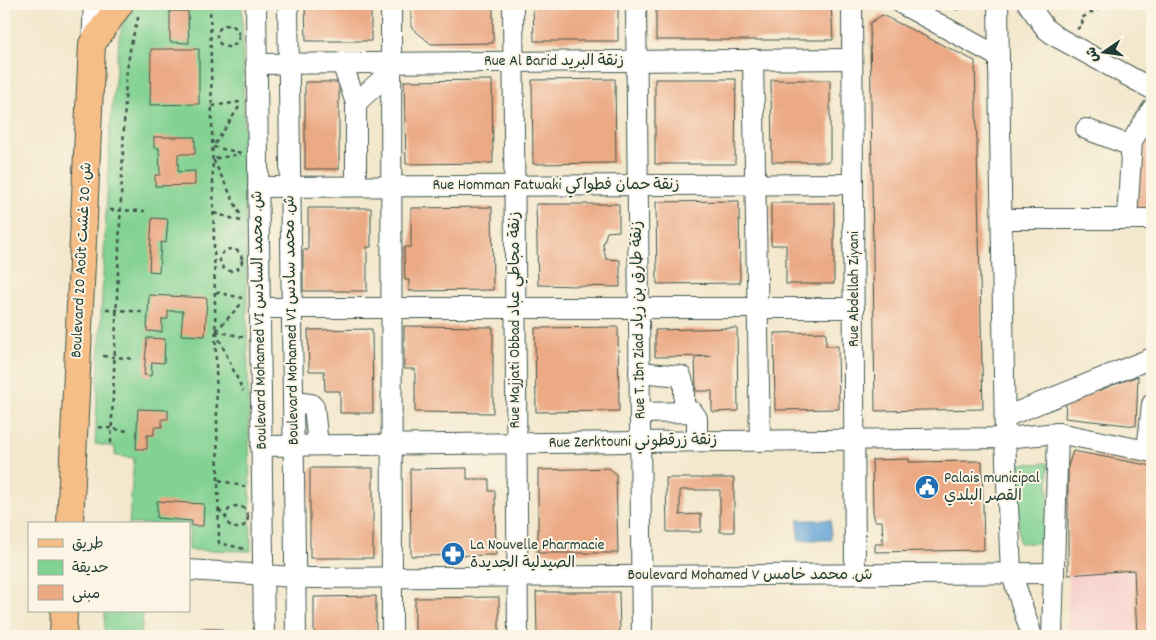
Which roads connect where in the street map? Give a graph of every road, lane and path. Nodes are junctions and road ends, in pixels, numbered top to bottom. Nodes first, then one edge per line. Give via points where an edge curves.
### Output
1 (94, 4) edge
2 (210, 4) edge
3 (256, 4) edge
4 (288, 4) edge
5 (391, 4) edge
6 (513, 4) edge
7 (636, 4) edge
8 (852, 4) edge
9 (902, 4) edge
10 (998, 4) edge
11 (1028, 4) edge
12 (1109, 4) edge
13 (129, 8) edge
14 (211, 30) junction
15 (217, 36) junction
16 (1063, 41) junction
17 (92, 44) junction
18 (999, 57) junction
19 (852, 58) junction
20 (754, 59) junction
21 (636, 60) junction
22 (513, 61) junction
23 (288, 63) junction
24 (342, 63) junction
25 (256, 64) junction
26 (391, 67) junction
27 (1152, 89) edge
28 (356, 103) junction
29 (212, 106) junction
30 (1152, 109) edge
31 (1086, 129) dead end
32 (213, 146) junction
33 (1131, 146) junction
34 (213, 159) junction
35 (756, 184) junction
36 (853, 184) junction
37 (637, 185) junction
38 (356, 186) junction
39 (391, 186) junction
40 (514, 186) junction
41 (258, 187) junction
42 (290, 187) junction
43 (110, 210) dead end
44 (121, 210) junction
45 (145, 211) dead end
46 (214, 214) junction
47 (1126, 218) junction
48 (1002, 219) junction
49 (1152, 219) edge
50 (214, 254) junction
51 (221, 260) junction
52 (215, 292) junction
53 (260, 308) junction
54 (292, 308) junction
55 (391, 308) junction
56 (515, 308) junction
57 (638, 308) junction
58 (757, 308) junction
59 (854, 308) junction
60 (106, 309) dead end
61 (117, 310) junction
62 (142, 312) dead end
63 (216, 331) junction
64 (246, 338) dead end
65 (103, 356) dead end
66 (115, 357) junction
67 (1152, 358) edge
68 (135, 359) dead end
69 (639, 372) junction
70 (243, 392) dead end
71 (293, 402) junction
72 (1152, 404) edge
73 (684, 411) junction
74 (640, 413) junction
75 (1005, 417) junction
76 (99, 427) dead end
77 (112, 429) junction
78 (129, 431) dead end
79 (1058, 433) junction
80 (1005, 438) junction
81 (854, 440) junction
82 (697, 441) junction
83 (760, 441) junction
84 (640, 442) junction
85 (111, 443) dead end
86 (516, 443) junction
87 (318, 445) junction
88 (391, 445) junction
89 (261, 446) junction
90 (293, 446) junction
91 (1150, 452) edge
92 (218, 480) junction
93 (248, 488) dead end
94 (219, 510) junction
95 (226, 518) junction
96 (70, 522) edge
97 (250, 550) dead end
98 (190, 570) edge
99 (1011, 572) junction
100 (1054, 573) junction
101 (855, 574) junction
102 (263, 576) junction
103 (641, 576) junction
104 (295, 577) junction
105 (517, 577) junction
106 (392, 578) junction
107 (64, 612) edge
108 (63, 636) edge
109 (264, 636) edge
110 (296, 636) edge
111 (392, 636) edge
112 (518, 636) edge
113 (642, 636) edge
114 (1032, 636) edge
115 (1052, 636) edge

1 - 17 street
2 - 14 path
3 - 25 street, Boulevard Mohamed VI ش. محمد السادس
4 - 23 street, Boulevard Mohamed VI ش. محمد سادس
5 - 26 street
6 - 22 street, Rue Majjati Obbad زنقة مجاطي عباد
7 - 21 street, Rue T. Ibn Ziad زنقة طارق بن زياد
8 - 19 street, Rue Abdellah Ziyani
9 - 18 street
10 - 18 street
11 - 16 street via 1046,29
12 - 16 path via 1081,18 1083,25
13 - 17 main road
13 - 44 path via 131,44 126,77
14 - 15 path
14 - 29 path
15 - 15 path via 221,44 231,47 239,35 228,25 219,30
16 - 27 street
17 - 96 main road, Boulevard 20 Août ش. 20 غشت
18 - 48 street
19 - 20 street, Rue Al Barid زنقة البريد
19 - 36 street, Rue Abdellah Ziyani
20 - 21 street, Rue Al Barid زنقة البريد
20 - 35 street
21 - 22 street, Rue Al Barid زنقة البريد
21 - 37 street, Rue T. Ibn Ziad زنقة طارق بن زياد
22 - 26 street, Rue Al Barid زنقة البريد
22 - 40 street, Rue Majjati Obbad زنقة مجاطي عباد
23 - 24 street, Rue Al Barid زنقة البريد
23 - 25 street, Rue Al Barid زنقة البريد
23 - 42 street, Boulevard Mohamed VI ش. محمد سادس
24 - 26 street, Rue Al Barid زنقة البريد
24 - 28 street
25 - 41 street, Boulevard Mohamed VI ش. محمد السادس
26 - 28 street
26 - 39 street
28 - 38 street
29 - 32 path
29 - 32 path via 243,102
30 - 33 street
31 - 33 street
32 - 34 path
32 - 34 path via 244,153
33 - 47 street
34 - 46 path
34 - 46 path via 245,222
35 - 36 street, Rue Homman Fatwaki زنقة حمان فطواكي
35 - 37 street, Rue Homman Fatwaki زنقة حمان فطواكي
35 - 58 street
36 - 59 street, Rue Abdellah Ziyani
37 - 40 street, Rue Homman Fatwaki زنقة حمان فطواكي
37 - 57 street, Rue T. Ibn Ziad زنقة طارق بن زياد
38 - 39 street, Rue Homman Fatwaki زنقة حمان فطواكي
38 - 42 street, Rue Homman Fatwaki زنقة حمان فطواكي
39 - 40 street, Rue Homman Fatwaki زنقة حمان فطواكي
39 - 55 street
40 - 56 street, Rue Majjati Obbad زنقة مجاطي عباد
41 - 42 street, Rue Homman Fatwaki زنقة حمان فطواكي
41 - 53 street, Boulevard Mohamed VI ش. محمد السادس
42 - 54 street, Boulevard Mohamed VI ش. محمد سادس
43 - 44 path
44 - 45 path
44 - 61 path
46 - 50 path
47 - 48 street
47 - 49 street
48 - 75 street
50 - 51 path
50 - 52 path
51 - 51 path via 223,268 231,271 239,268 242,259 238,251 229,250
52 - 63 path
52 - 63 path via 246,299
53 - 54 street
53 - 89 street, Boulevard Mohamed VI ش. محمد السادس
54 - 55 street
54 - 71 street, Boulevard Mohamed VI ش. محمد سادس
55 - 56 street
55 - 88 street
56 - 57 street
56 - 86 street, Rue Majjati Obbad زنقة مجاطي عباد
57 - 58 street
57 - 69 street, Rue T. Ibn Ziad زنقة طارق بن زياد
58 - 59 street
58 - 83 street
59 - 81 street, Rue Abdellah Ziyani
60 - 61 path
61 - 62 path
61 - 66 path
63 - 64 path
63 - 70 path
63 - 92 path
65 - 66 path
66 - 68 path
66 - 77 path
67 - 75 street
69 - 73 street via 681,376
69 - 74 street, Rue T. Ibn Ziad زنقة طارق بن زياد
71 - 87 street via 314,407
71 - 90 street, Boulevard Mohamed VI ش. محمد سادس
72 - 91 street
73 - 74 street
73 - 82 street via 693,412 697,418
74 - 84 street, Rue T. Ibn Ziad زنقة طارق بن زياد
75 - 80 street
76 - 77 path
77 - 78 path
77 - 85 path
79 - 80 street, Rue Zerktouni زنقة زرقطوني
79 - 91 street, Rue Zerktouni زنقة زرقطوني
79 - 100 street
80 - 81 street, Rue Zerktouni زنقة زرقطوني
80 - 99 street
81 - 83 street, Rue Zerktouni زنقة زرقطوني
81 - 101 street, Rue Abdellah Ziyani
82 - 83 street, Rue Zerktouni زنقة زرقطوني
82 - 84 street, Rue Zerktouni زنقة زرقطوني
84 - 86 street, Rue Zerktouni زنقة زرقطوني
84 - 103 street, Rue T. Ibn Ziad زنقة طارق بن زياد
86 - 88 street, Rue Zerktouni زنقة زرقطوني
86 - 105 street, Rue Majjati Obbad زنقة مجاطي عباد
87 - 88 street, Rue Zerktouni زنقة زرقطوني
87 - 90 street, Rue Zerktouni زنقة زرقطوني
88 - 106 street
89 - 90 street, Rue Zerktouni زنقة زرقطوني
89 - 102 street, Boulevard Mohamed VI ش. محمد السادس
90 - 104 street, Boulevard Mohamed VI ش. محمد سادس
92 - 93 path
92 - 94 path
94 - 95 path
94 - 97 path via 219,543
95 - 95 path via 237,528 245,524 248,516 244,508 235,506
98 - 102 street, Boulevard Mohamed V ش. محمد خامس
99 - 100 street, Boulevard Mohamed V ش. محمد خامس
99 - 101 street, Boulevard Mohamed V ش. محمد خامس
99 - 114 street
100 - 115 street
101 - 103 street, Boulevard Mohamed V ش. محمد خامس
102 - 104 street, Boulevard Mohamed V ش. محمد خامس
102 - 109 street, Boulevard Mohamed VI ش. محمد السادس
103 - 105 street, Boulevard Mohamed V ش. محمد خامس
103 - 113 street, Rue T. Ibn Ziad زنقة طارق بن زياد
104 - 106 street, Boulevard Mohamed V ش. محمد خامس
104 - 110 street, Boulevard Mohamed VI ش. محمد سادس
105 - 106 street, Boulevard Mohamed V ش. محمد خامس
105 - 112 street, Rue Majjati Obbad زنقة مجاطي عباد
106 - 111 street
107 - 108 main road

